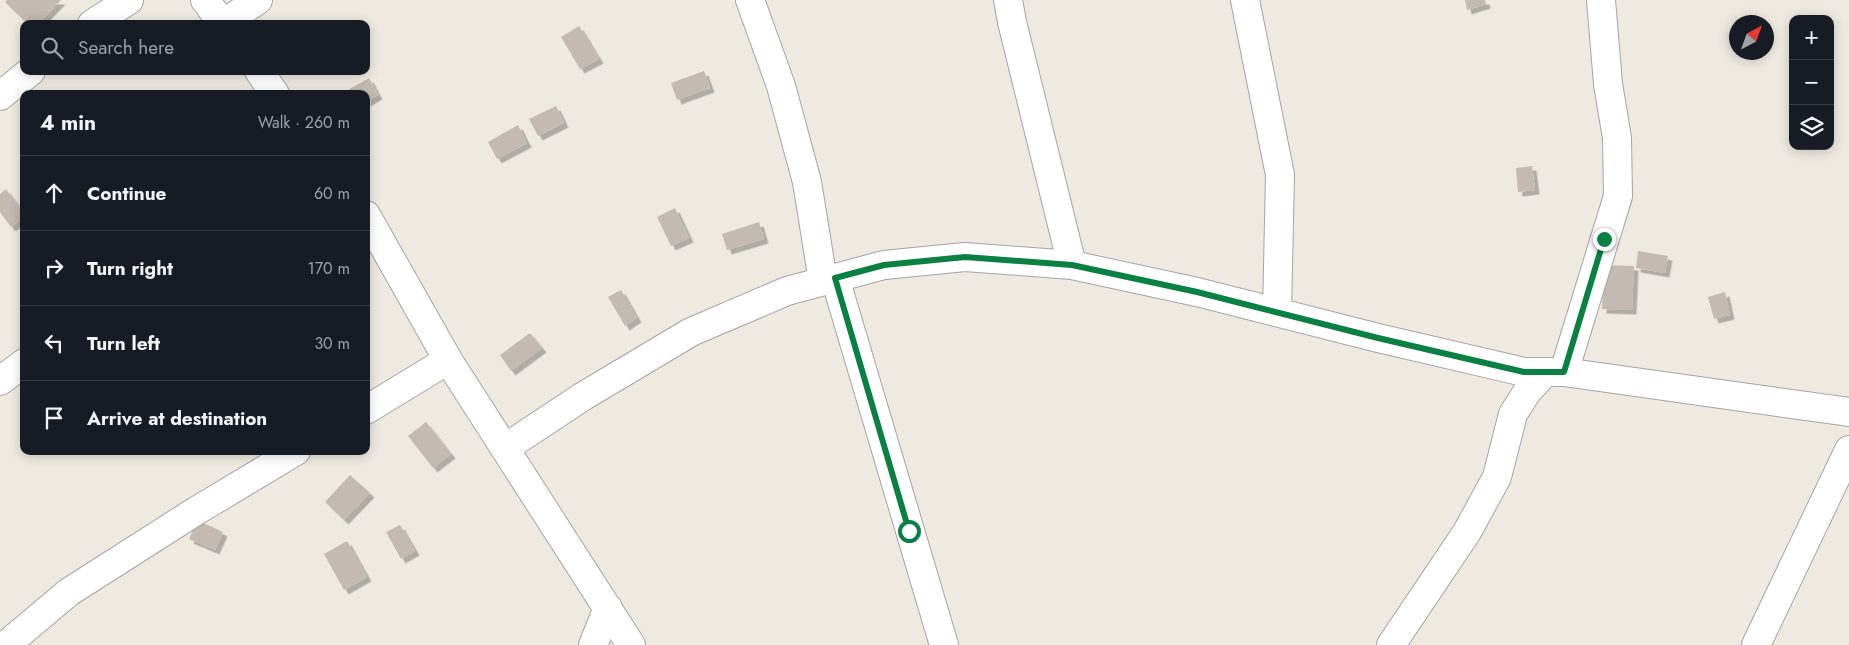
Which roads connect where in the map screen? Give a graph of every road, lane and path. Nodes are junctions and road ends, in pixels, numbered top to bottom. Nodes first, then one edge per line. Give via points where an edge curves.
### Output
1 (129, 0) edge
2 (205, 0) edge
3 (258, 0) edge
4 (750, 0) edge
5 (1008, 0) edge
6 (1245, 0) edge
7 (1601, 0) edge
8 (98, 20) edge
9 (220, 20) edge
10 (229, 20) edge
11 (26, 75) edge
12 (261, 75) edge
13 (272, 90) edge
14 (0, 96) edge
15 (370, 222) edge
16 (1072, 265) junction
17 (829, 280) junction
18 (1277, 312) junction
19 (448, 360) junction
20 (20, 365) edge
21 (1555, 372) junction
22 (0, 381) edge
23 (370, 408) edge
24 (1849, 412) edge
25 (505, 448) junction
26 (1849, 450) edge
27 (289, 455) edge
28 (608, 608) junction
29 (6, 645) edge
30 (592, 645) edge
31 (631, 645) edge
32 (944, 645) edge
33 (1391, 645) edge
34 (1756, 645) edge

1 - 8 street
2 - 9 street
3 - 10 street
4 - 17 street via 781,86 808,182
5 - 16 street
6 - 18 street via 1280,175
7 - 21 street via 1608,84 1617,138 1618,196
11 - 14 street
12 - 13 street
15 - 19 street
16 - 17 street via 965,257 884,265
16 - 18 street
17 - 25 street via 787,291 691,332 582,397
17 - 32 street
18 - 21 street via 1524,372
19 - 23 street
19 - 25 street
20 - 22 street
21 - 24 street
21 - 33 street via 1527,392 1513,414 1497,476 1467,532
25 - 28 street
26 - 34 street
27 - 29 street via 69,592
28 - 30 street
28 - 31 street

